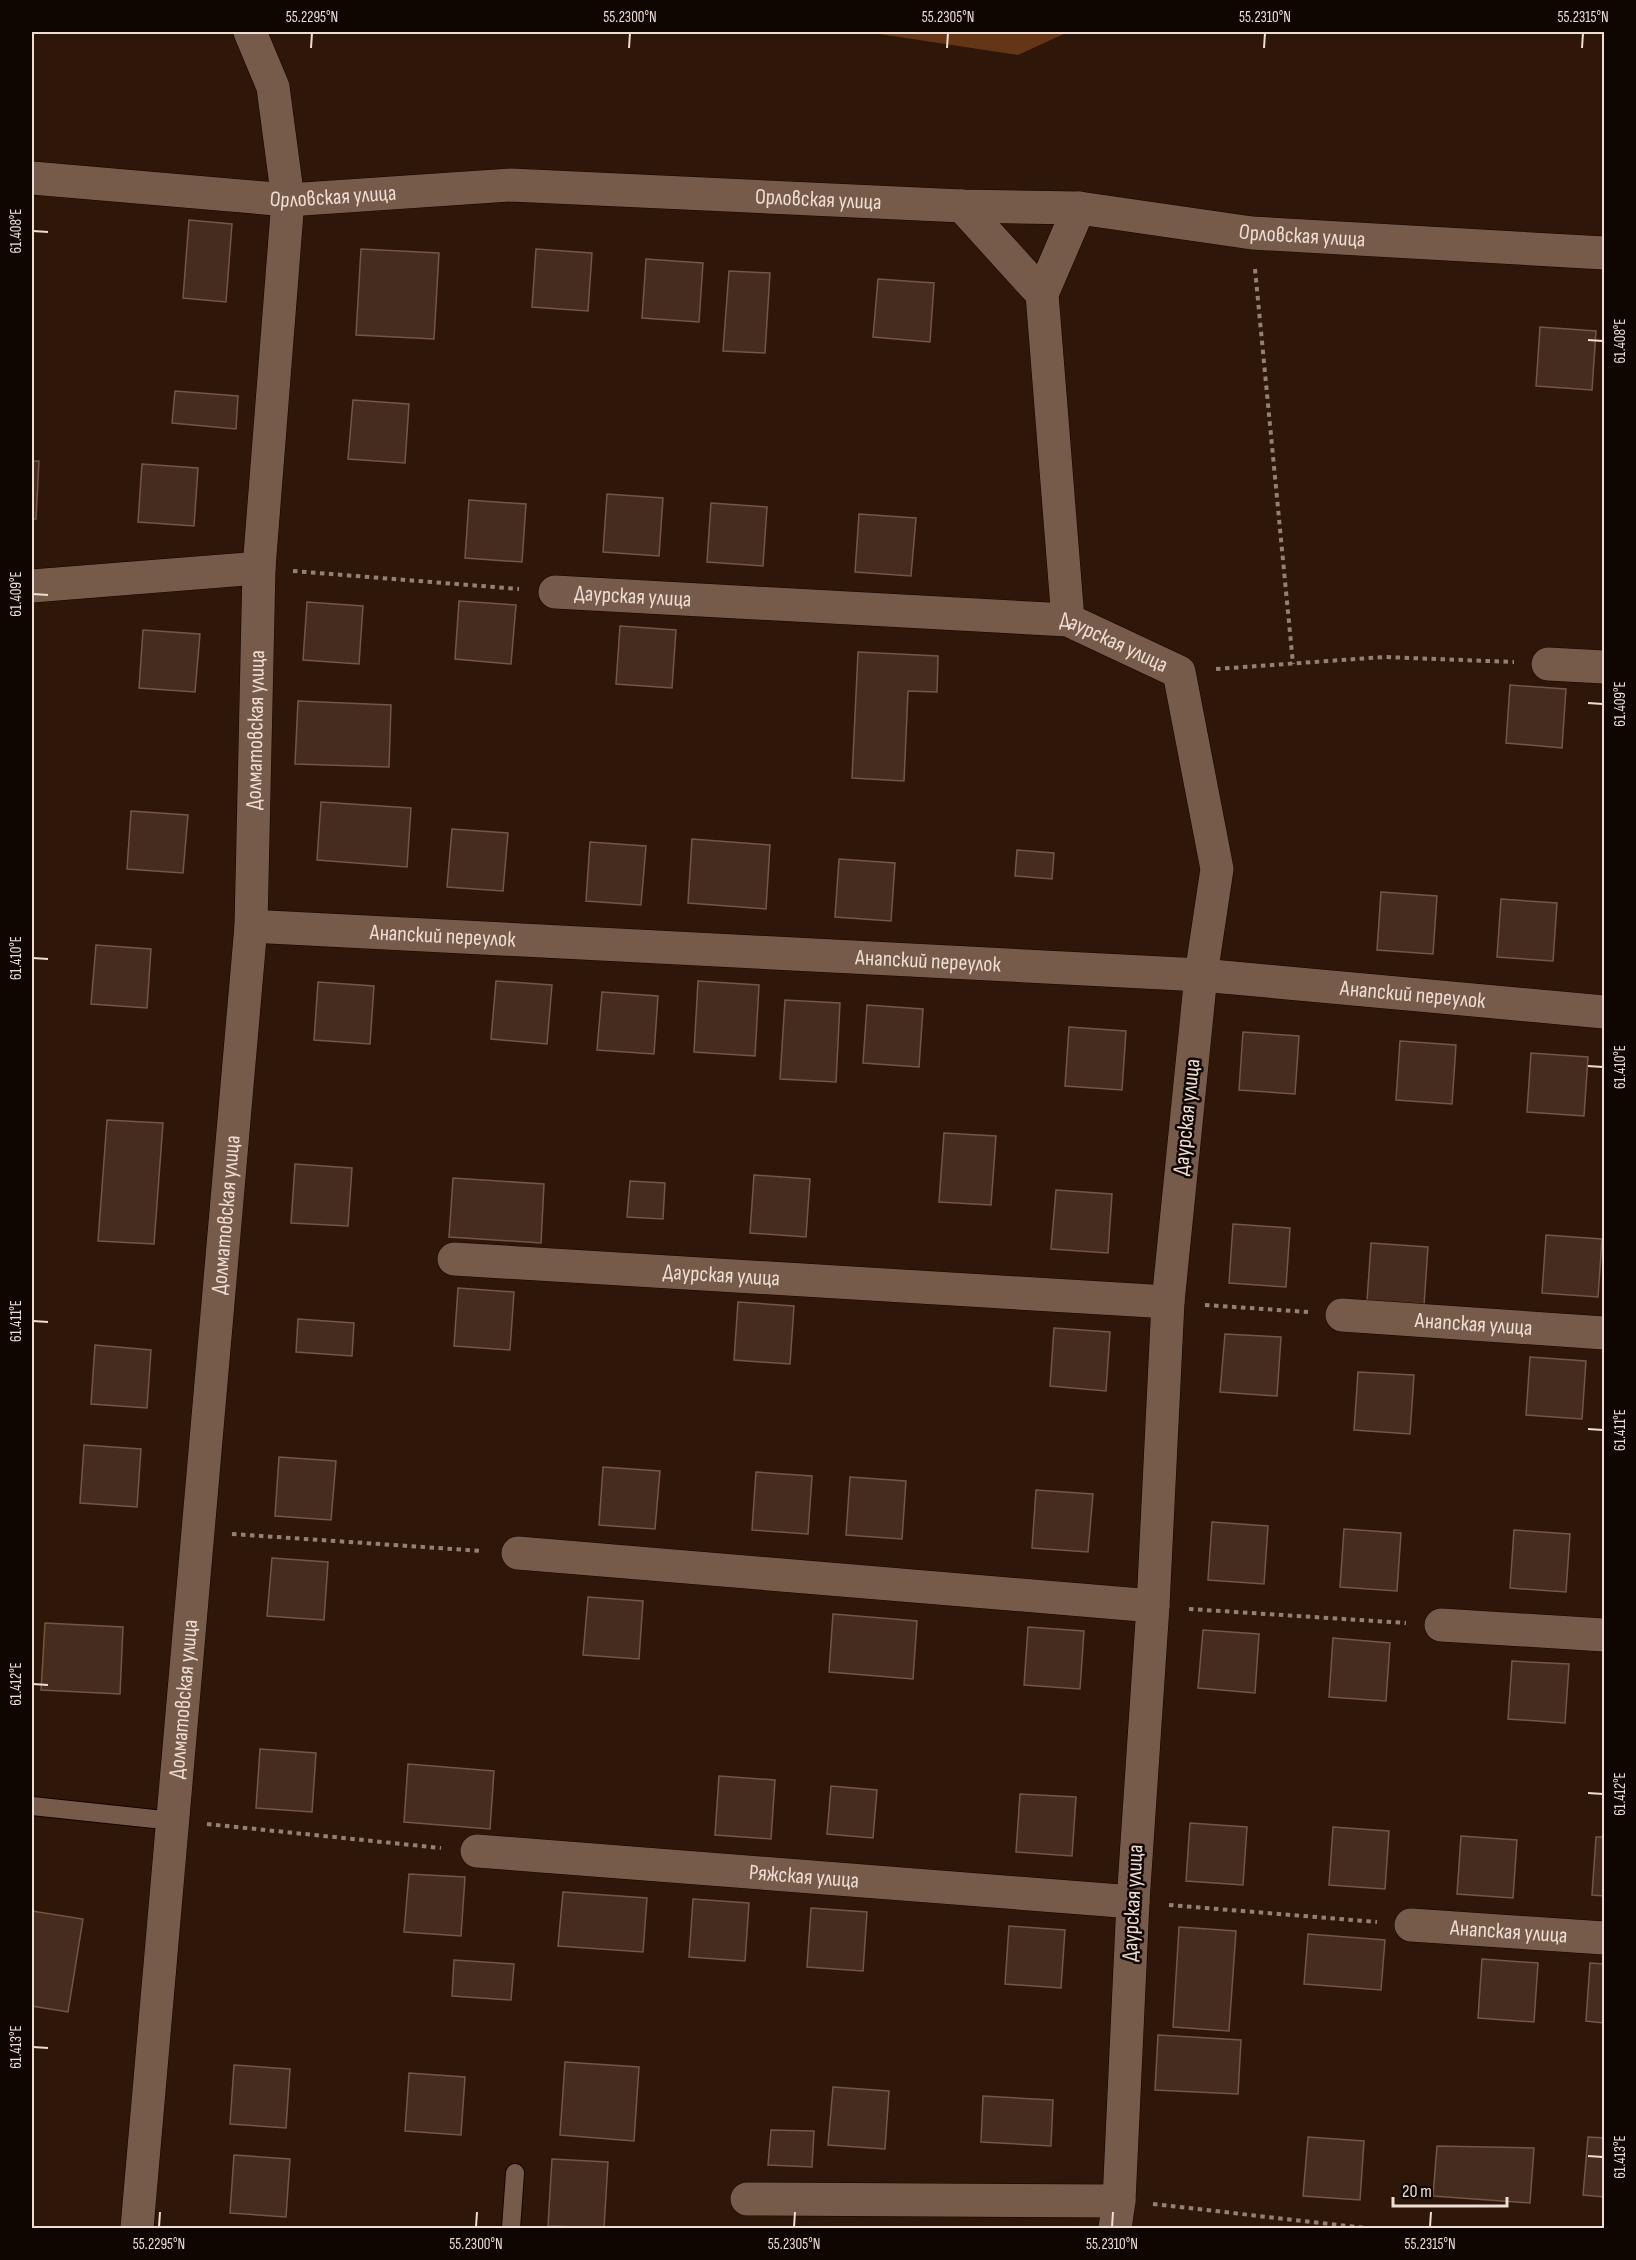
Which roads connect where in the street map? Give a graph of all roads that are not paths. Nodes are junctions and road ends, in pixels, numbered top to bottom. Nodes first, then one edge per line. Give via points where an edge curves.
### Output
1 (250, 32) edge
2 (32, 178) edge
3 (288, 200) junction
4 (962, 206) junction
5 (1079, 208) junction
6 (1605, 254) edge
7 (1042, 294) junction
8 (260, 568) junction
9 (32, 586) edge
10 (555, 592) road end
11 (1068, 620) junction
12 (1548, 664) road end
13 (1605, 667) edge
14 (251, 926) junction
15 (1201, 975) junction
16 (1605, 1012) edge
17 (454, 1259) dead end
18 (1168, 1302) junction
19 (1342, 1314) road end
20 (1605, 1333) edge
21 (518, 1553) road end
22 (1153, 1606) junction
23 (1440, 1625) road end
24 (1605, 1635) edge
25 (32, 1806) edge
26 (173, 1821) junction
27 (477, 1851) road end
28 (1133, 1902) junction
29 (1411, 1925) road end
30 (1605, 1938) edge
31 (514, 2173) dead end
32 (747, 2199) dead end
33 (1117, 2215) edge
34 (137, 2229) edge
35 (511, 2229) edge

1 - 3 street, Долматовская улица via 273,87
2 - 3 street, Орловская улица
3 - 4 street, Орловская улица via 511,185
3 - 8 street, Долматовская улица
4 - 5 street, Орловская улица
4 - 7 street
5 - 6 street, Орловская улица via 1252,233
5 - 7 street
7 - 11 street
8 - 9 street
8 - 14 street, Долматовская улица
10 - 11 street, Даурская улица
11 - 15 street, Даурская улица via 1179,672 1217,869
12 - 13 street
14 - 15 street, Анапский переулок
14 - 26 street, Долматовская улица
15 - 16 street, Анапский переулок
15 - 18 street, Даурская улица
17 - 18 street, Даурская улица
18 - 22 street, Даурская улица
19 - 20 street, Анапская улица
21 - 22 street
22 - 28 street, Даурская улица
23 - 24 street
25 - 26 lane
26 - 34 street, Долматовская улица
27 - 28 street, Ряжская улица
28 - 33 street, Даурская улица
29 - 30 street, Анапская улица
31 - 35 lane
32 - 33 street

